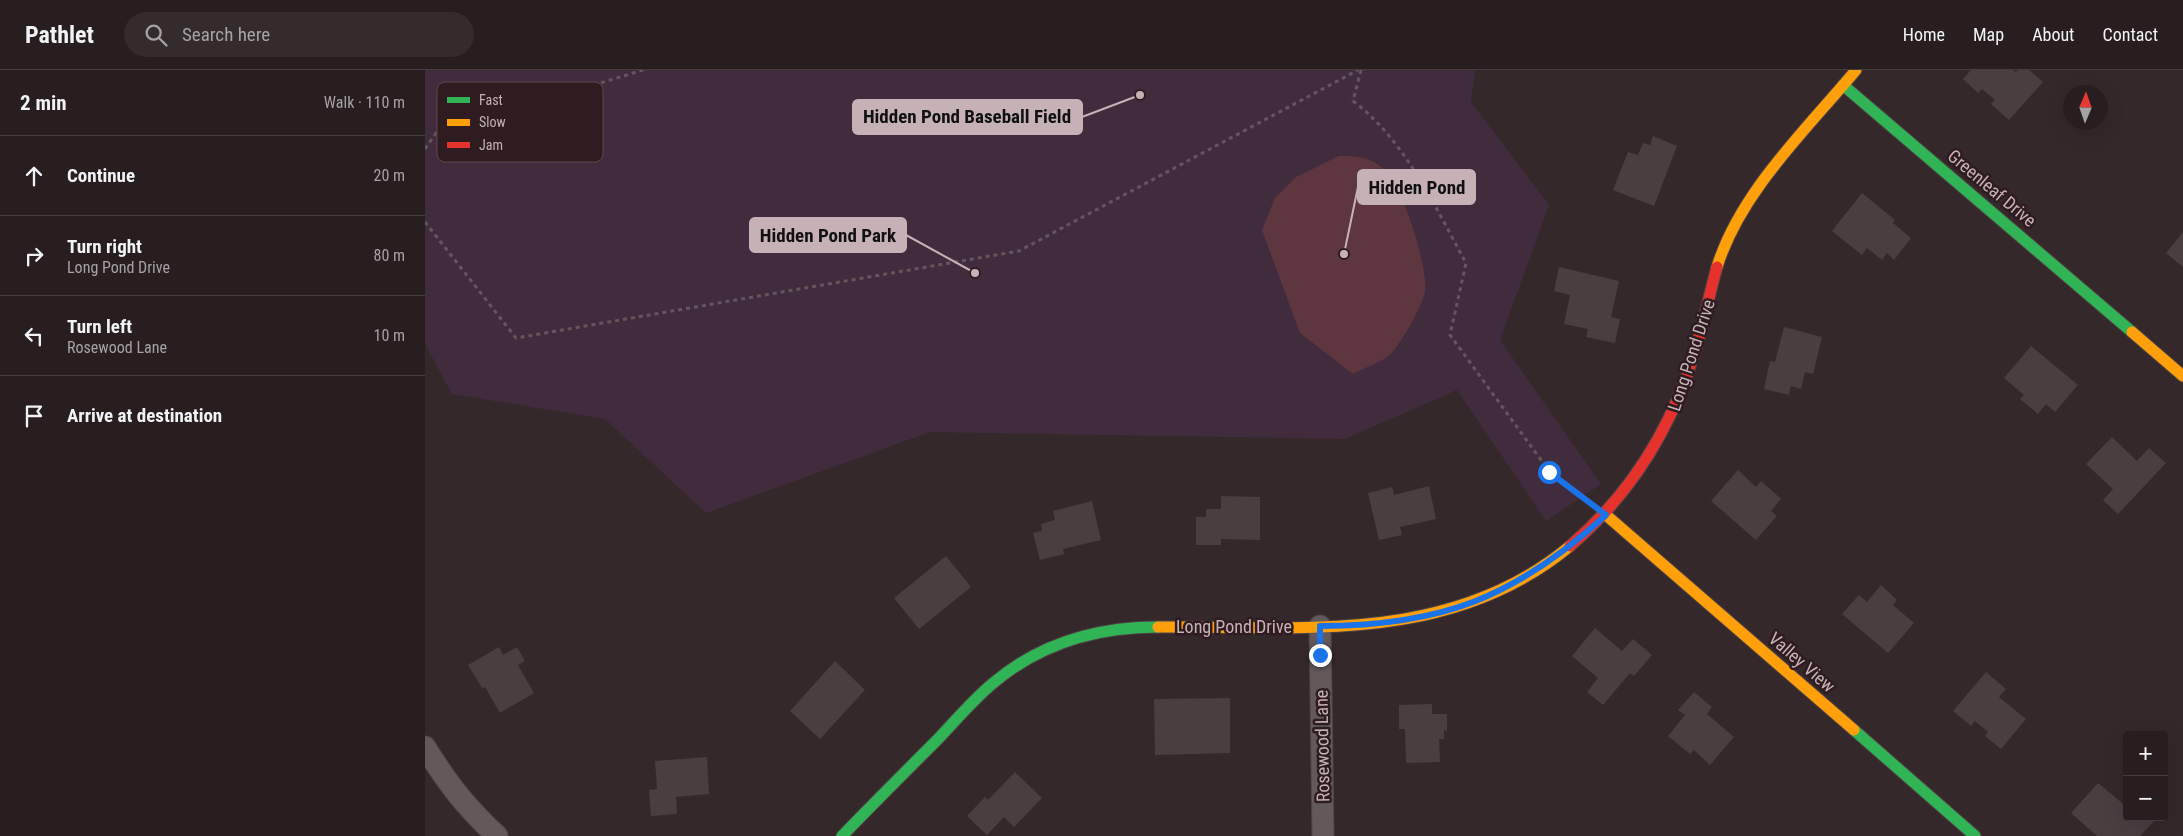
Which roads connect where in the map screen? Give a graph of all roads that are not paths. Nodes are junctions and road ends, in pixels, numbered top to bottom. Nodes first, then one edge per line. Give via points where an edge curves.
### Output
1 (1856, 70) edge
2 (1843, 85) junction
3 (2183, 376) edge
4 (1606, 515) junction
5 (1320, 626) junction
6 (425, 747) edge
7 (497, 836) edge
8 (842, 836) edge
9 (1323, 836) edge
10 (1975, 836) edge

1 - 2 street, Long Pond Drive
2 - 3 street, Greenleaf Drive
2 - 4 street, Long Pond Drive via 1748,200 1732,227 1720,256 1680,398 1646,462
4 - 5 street, Long Pond Drive via 1552,561 1509,587 1464,606 1416,620 1367,626
4 - 10 street, Valley View
5 - 8 street, Long Pond Drive via 1126,627 1077,636 1047,648 992,684
5 - 9 street, Rosewood Lane
6 - 7 street via 468,809

